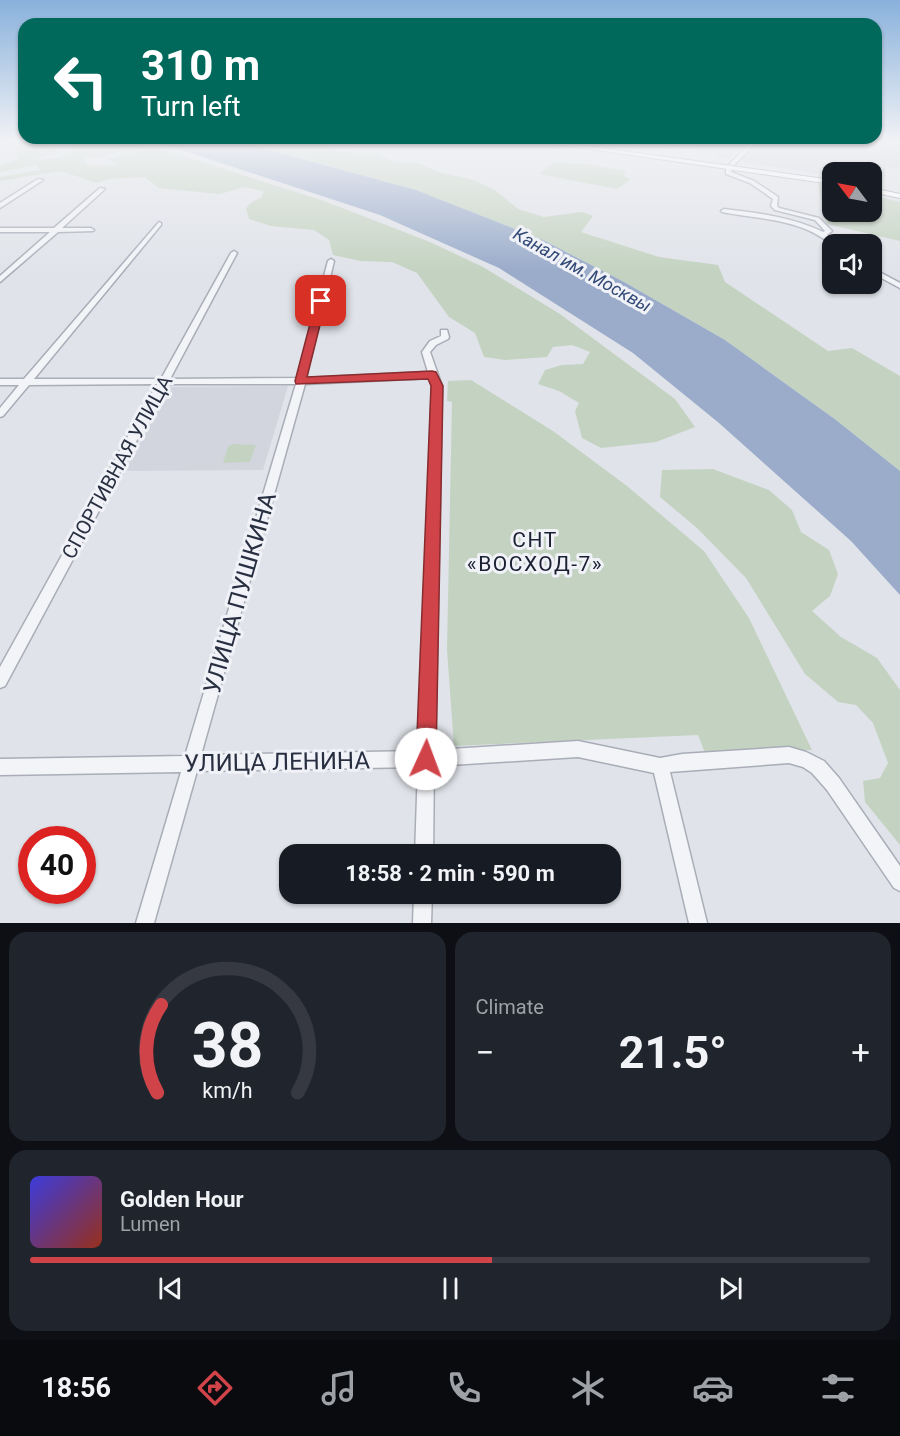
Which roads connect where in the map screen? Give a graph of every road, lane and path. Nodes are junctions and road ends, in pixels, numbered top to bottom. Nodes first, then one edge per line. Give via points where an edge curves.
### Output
1 (32, 185) edge
2 (757, 185) edge
3 (102, 189) dead end
4 (882, 190) edge
5 (900, 194) edge
6 (0, 206) edge
7 (724, 211) dead end
8 (159, 224) dead end
9 (0, 230) edge
10 (56, 230) junction
11 (91, 230) dead end
12 (824, 234) joint
13 (234, 253) dead end
14 (331, 261) dead end
15 (882, 276) edge
16 (0, 280) edge
17 (900, 286) edge
18 (444, 332) dead end
19 (432, 375) junction
20 (164, 381) junction
21 (300, 381) junction
22 (0, 382) edge
23 (27, 382) junction
24 (0, 414) edge
25 (0, 681) edge
26 (426, 759) junction
27 (191, 764) junction
28 (660, 766) junction
29 (0, 767) edge
30 (424, 844) edge
31 (900, 882) edge
32 (423, 904) edge
33 (145, 923) edge
34 (422, 923) edge
35 (698, 923) edge

1 - 6 street
2 - 12 street via 776,198 777,209 818,220 829,231
3 - 10 street
4 - 5 main road
7 - 12 street via 773,218
8 - 23 street
9 - 10 street
10 - 11 street
10 - 16 street
13 - 20 street, СПОРТИВНАЯ УЛИЦА
14 - 21 street, УЛИЦА ПУШКИНА
15 - 17 street
18 - 19 street via 445,337 432,343 426,352
19 - 21 street
19 - 26 street via 437,386
20 - 21 street
20 - 23 street
20 - 25 street, СПОРТИВНАЯ УЛИЦА
21 - 27 street, УЛИЦА ПУШКИНА
22 - 23 street
23 - 24 street
26 - 27 street, УЛИЦА ЛЕНИНА
26 - 28 street, УЛИЦА ЛЕНИНА via 578,749
26 - 30 street
27 - 29 street, УЛИЦА ЛЕНИНА
27 - 33 street, УЛИЦА ПУШКИНА
28 - 31 street, УЛИЦА ЛЕНИНА via 789,756 806,760 819,767 833,784
28 - 35 street
32 - 34 street

